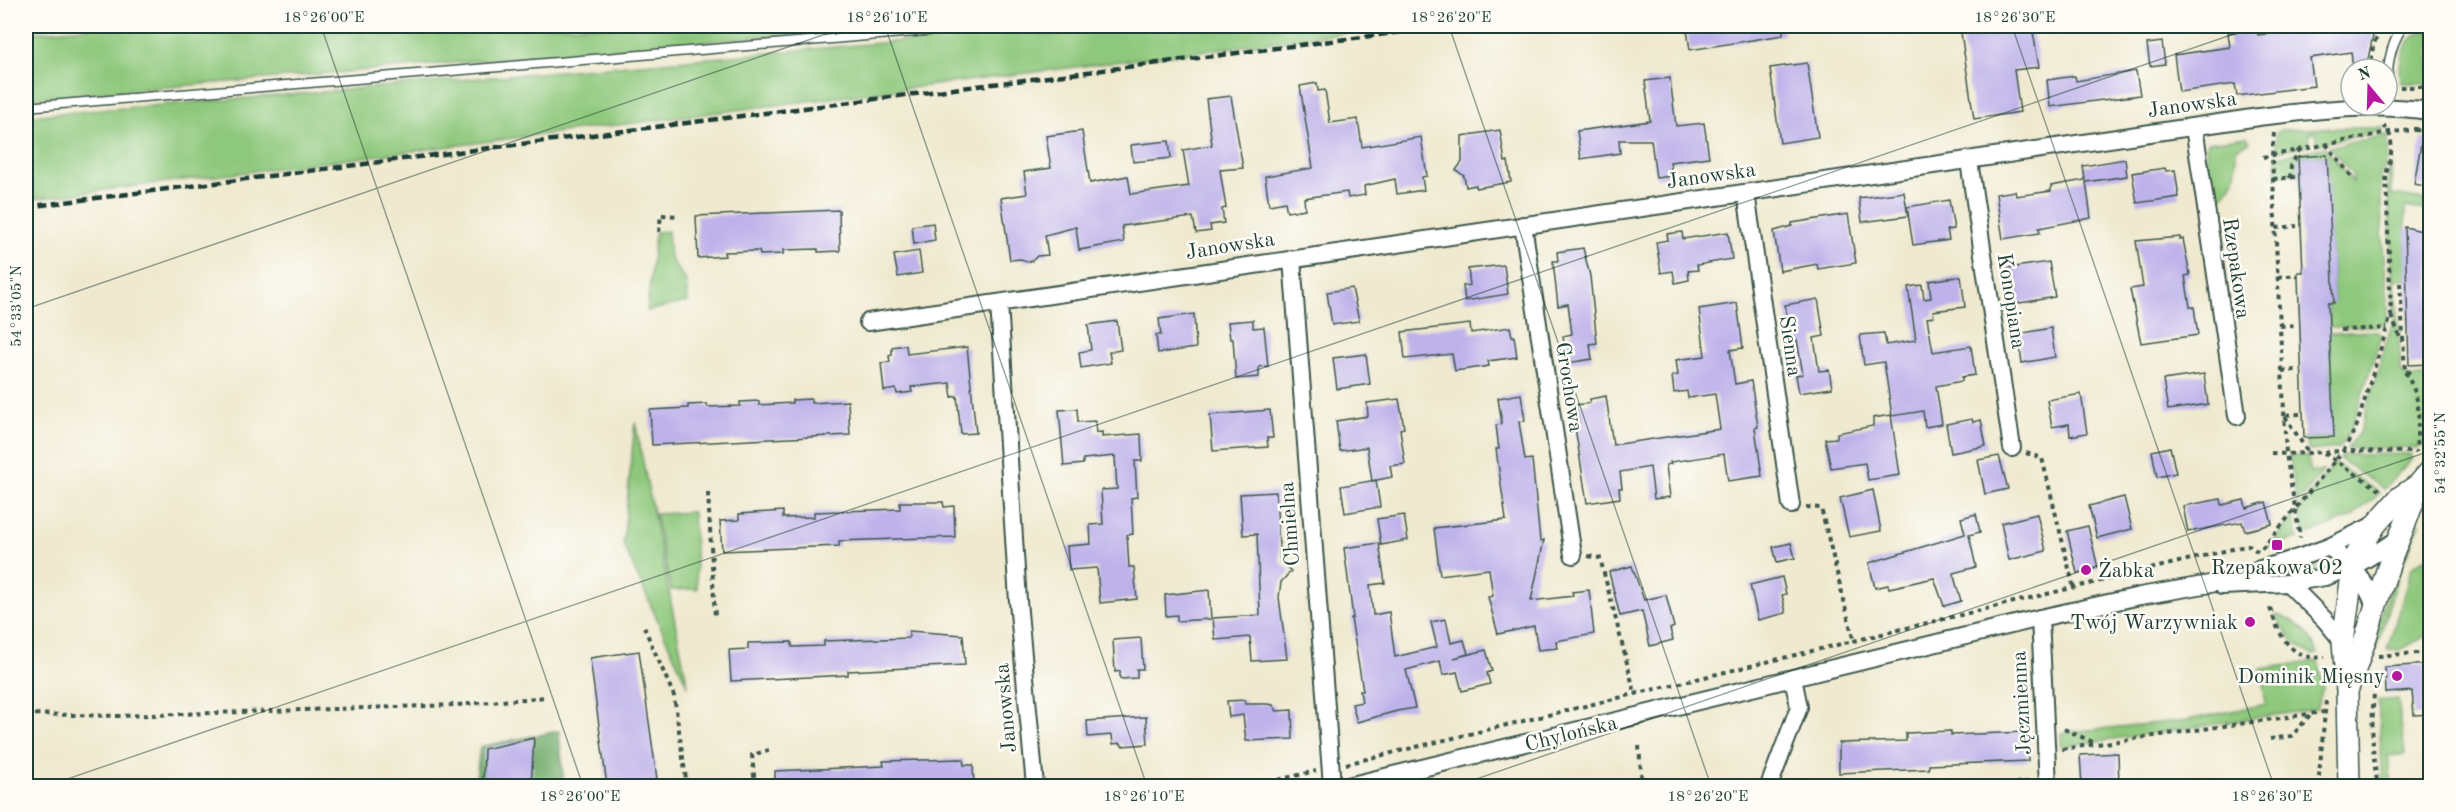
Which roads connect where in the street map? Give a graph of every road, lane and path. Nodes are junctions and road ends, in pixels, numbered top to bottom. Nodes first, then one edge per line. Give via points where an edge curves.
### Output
1 (985, 26) edge
2 (2383, 26) edge
3 (2403, 26) edge
4 (2372, 57) edge
5 (2388, 57) edge
6 (2399, 87) edge
7 (2430, 87) edge
8 (2399, 106) edge
9 (26, 107) edge
10 (2339, 108) edge
11 (2423, 110) edge
12 (2374, 125) dead end
13 (2194, 127) junction
14 (2268, 129) dead end
15 (2415, 130) junction
16 (2389, 132) junction
17 (2430, 132) edge
18 (2326, 144) junction
19 (2300, 150) junction
20 (2272, 156) junction
21 (2263, 157) dead end
22 (1968, 161) junction
23 (2353, 178) dead end
24 (2273, 179) junction
25 (1746, 193) junction
26 (678, 216) dead end
27 (1523, 225) junction
28 (2297, 226) dead end
29 (2276, 228) junction
30 (659, 232) dead end
31 (1292, 259) junction
32 (2298, 275) dead end
33 (2278, 277) junction
34 (2400, 283) dead end
35 (999, 303) junction
36 (2391, 315) junction
37 (868, 322) dead end
38 (2297, 325) dead end
39 (2280, 326) junction
40 (2387, 328) junction
41 (2340, 330) dead end
42 (2403, 343) junction
43 (2297, 370) dead end
44 (2282, 371) junction
45 (2405, 372) junction
46 (2411, 372) dead end
47 (2300, 414) dead end
48 (2284, 415) junction
49 (2237, 416) dead end
50 (2012, 448) joint
51 (2343, 451) junction
52 (2324, 452) junction
53 (2271, 453) dead end
54 (2308, 453) junction
55 (2286, 454) junction
56 (2335, 460) junction
57 (2421, 466) edge
58 (708, 493) dead end
59 (2385, 494) dead end
60 (1791, 505) joint
61 (2295, 510) junction
62 (2376, 524) junction
63 (2397, 540) junction
64 (2290, 544) dead end
65 (2329, 547) junction
66 (2270, 550) dead end
67 (2259, 553) junction
68 (1574, 555) joint
69 (2353, 567) junction
70 (2288, 583) junction
71 (2210, 584) junction
72 (2074, 589) junction
73 (2375, 606) junction
74 (2270, 608) dead end
75 (715, 616) dead end
76 (2040, 618) junction
77 (644, 627) dead end
78 (1854, 642) junction
79 (2343, 642) junction
80 (2430, 652) edge
81 (2325, 657) dead end
82 (1793, 678) junction
83 (2347, 691) junction
84 (1635, 694) junction
85 (546, 697) dead end
86 (26, 714) edge
87 (2310, 714) junction
88 (2063, 729) dead end
89 (2270, 739) dead end
90 (2098, 744) junction
91 (1639, 746) dead end
92 (770, 750) dead end
93 (2057, 750) dead end
94 (1330, 768) junction
95 (2430, 774) edge
96 (1730, 780) dead end
97 (1642, 785) dead end
98 (687, 786) edge
99 (755, 786) edge
100 (1035, 786) edge
101 (1252, 786) edge
102 (1332, 786) edge
103 (1348, 786) edge
104 (1730, 786) edge
105 (1769, 786) edge
106 (2048, 786) edge
107 (2318, 786) edge
108 (2349, 786) edge
109 (2378, 786) edge
110 (2419, 786) edge

1 - 9 lane
2 - 4 path
3 - 5 lane
6 - 7 path
8 - 11 street, Janowska
10 - 13 street, Janowska
11 - 15 path
12 - 16 path via 2386,126
13 - 22 street, Janowska
13 - 49 street, Rzepakowa
14 - 20 path via 2275,128
15 - 16 path
15 - 17 path
16 - 18 path
16 - 36 path via 2391,160 2386,174
18 - 19 path
18 - 23 path
19 - 20 path
19 - 24 path via 2291,166 2293,178
20 - 21 path
20 - 24 path
22 - 25 street, Janowska
22 - 50 street, Konopiana
24 - 29 path
25 - 27 street, Janowska
25 - 60 street, Sienna
26 - 30 path via 661,215
27 - 31 street, Janowska
27 - 68 street, Grochowa
28 - 29 path
29 - 33 path
31 - 35 street, Janowska
31 - 94 street, Chmielna
32 - 33 path
33 - 39 path
34 - 42 path
35 - 37 street, Janowska
35 - 100 street, Janowska via 1017,590
36 - 40 path
36 - 42 path
38 - 39 path
39 - 44 path
40 - 41 path
40 - 51 path via 2356,428
42 - 45 path
43 - 44 path
44 - 48 path
45 - 46 path
45 - 57 path via 2420,418
47 - 48 path
48 - 54 path
48 - 55 path
50 - 72 path via 2042,458
51 - 52 path
51 - 56 path
51 - 57 path
52 - 54 path
52 - 56 path
53 - 55 path
54 - 55 path
55 - 61 path
56 - 59 path
56 - 61 path
57 - 62 street, Chylońska
57 - 63 street via 2413,507
58 - 75 path
60 - 78 path via 1821,508
61 - 64 path via 2301,541
61 - 67 path
62 - 65 street, Chylońska
62 - 69 street, Chylońska
63 - 69 street, Chylońska
63 - 73 street
65 - 69 street
65 - 71 street, Chylońska
66 - 67 path
67 - 72 path via 2249,545
68 - 84 path via 1600,558
69 - 70 street, Chylońska via 2325,577
69 - 73 street via 2367,585
69 - 79 street
70 - 71 street, Chylońska via 2228,587
70 - 79 street
71 - 76 street, Chylońska
72 - 78 path
73 - 83 street
74 - 81 path via 2278,632 2288,645 2308,658
76 - 82 street, Chylońska
76 - 106 street, Jęczmienna
77 - 98 path via 674,696
78 - 84 path
79 - 83 street
80 - 109 path via 2378,656 2372,705
82 - 103 street, Chylońska
82 - 105 street via 1799,707
83 - 108 street
84 - 94 path
85 - 86 path via 457,705 119,716
87 - 89 path via 2292,736
87 - 90 path
87 - 107 path via 2323,712
88 - 90 path
90 - 93 path
91 - 97 path
92 - 99 path via 752,755
94 - 101 path
94 - 102 street, Chmielna
95 - 110 path
96 - 104 path

